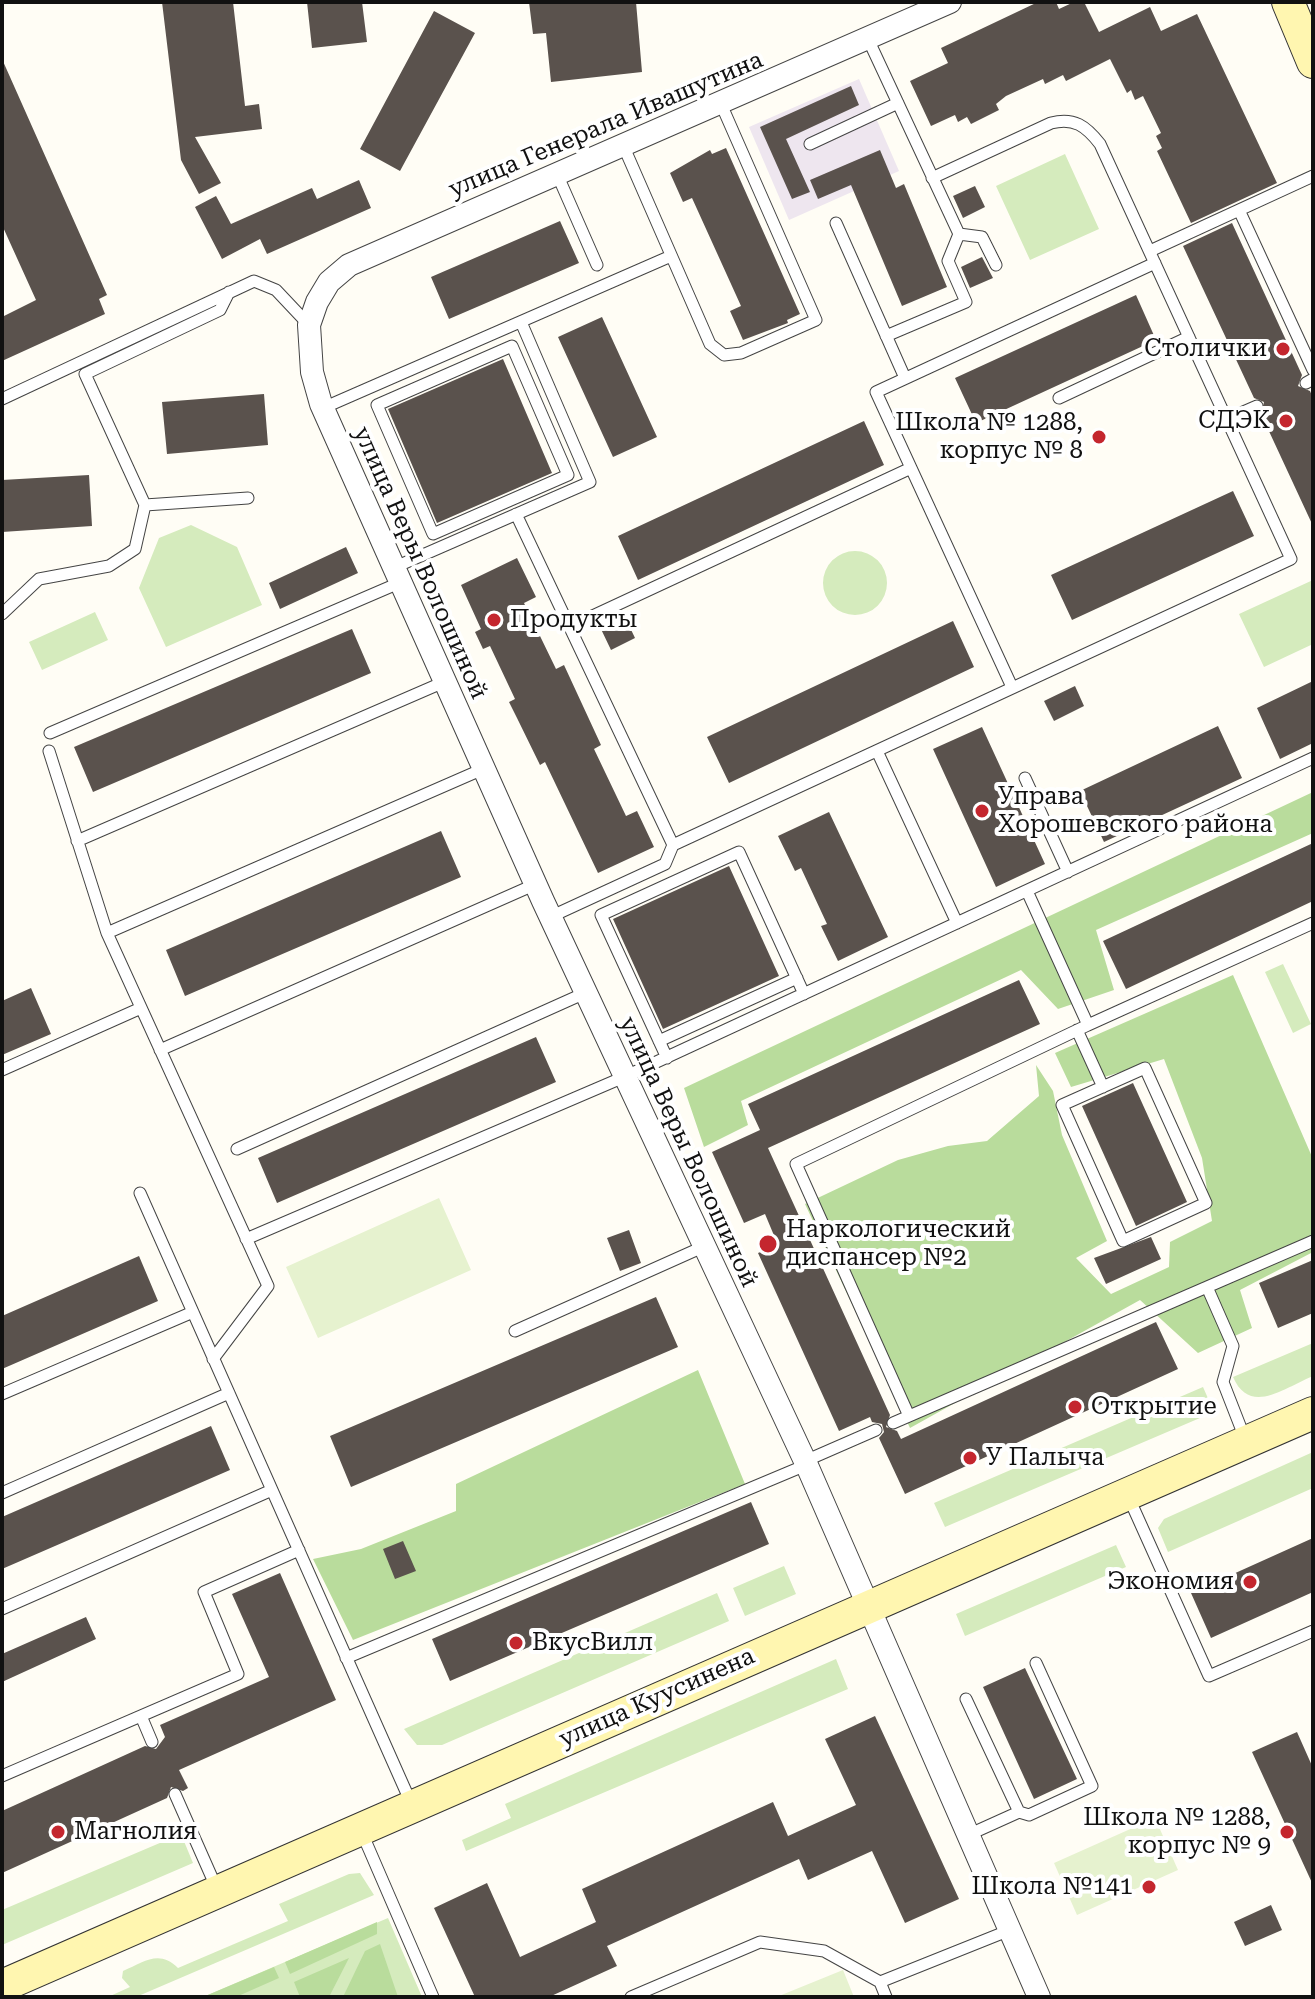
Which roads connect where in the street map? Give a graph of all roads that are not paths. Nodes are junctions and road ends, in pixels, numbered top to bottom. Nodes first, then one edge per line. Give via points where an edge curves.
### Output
1 (950, 2) edge
2 (1288, 2) edge
3 (868, 39) junction
4 (1313, 62) edge
5 (898, 103) junction
6 (721, 104) junction
7 (810, 144) dead end
8 (623, 145) junction
9 (557, 174) junction
10 (1313, 176) edge
11 (932, 178) junction
12 (1239, 210) junction
13 (836, 223) dead end
14 (959, 234) junction
15 (671, 256) junction
16 (1152, 257) junction
17 (597, 265) dead end
18 (996, 265) dead end
19 (229, 291) junction
20 (521, 322) junction
21 (309, 325) junction
22 (886, 336) junction
23 (1189, 337) junction
24 (1313, 370) edge
25 (905, 378) junction
26 (363, 391) junction
27 (1059, 398) dead end
28 (2, 399) edge
29 (377, 405) junction
30 (1257, 406) dead end
31 (323, 408) junction
32 (1227, 419) junction
33 (911, 468) junction
34 (248, 498) dead end
35 (145, 505) junction
36 (516, 514) junction
37 (433, 534) junction
38 (439, 548) junction
39 (396, 575) junction
40 (2, 614) edge
41 (569, 627) junction
42 (444, 682) junction
43 (1012, 687) junction
44 (50, 733) dead end
45 (49, 751) dead end
46 (877, 751) junction
47 (1313, 758) edge
48 (483, 769) junction
49 (1025, 778) dead end
50 (77, 841) junction
51 (673, 845) junction
52 (1068, 872) junction
53 (536, 884) junction
54 (1027, 891) junction
55 (550, 917) junction
56 (957, 923) junction
57 (1313, 923) edge
58 (107, 933) junction
59 (797, 978) junction
60 (585, 993) junction
61 (804, 994) junction
62 (141, 1008) junction
63 (1082, 1028) junction
64 (659, 1041) junction
65 (160, 1050) junction
66 (667, 1058) junction
67 (2, 1070) edge
68 (624, 1077) junction
69 (1103, 1087) junction
70 (237, 1149) dead end
71 (140, 1193) dead end
72 (246, 1239) junction
73 (1313, 1241) edge
74 (705, 1246) junction
75 (1207, 1287) junction
76 (193, 1312) junction
77 (515, 1331) dead end
78 (213, 1359) junction
79 (229, 1393) junction
80 (2, 1394) edge
81 (1313, 1413) edge
82 (909, 1416) junction
83 (893, 1423) dead end
84 (876, 1430) dead end
85 (1246, 1442) junction
86 (806, 1463) junction
87 (272, 1490) junction
88 (2, 1493) edge
89 (1127, 1494) junction
90 (299, 1550) junction
91 (868, 1606) junction
92 (2, 1609) edge
93 (1313, 1631) edge
94 (346, 1658) junction
95 (1036, 1663) dead end
96 (966, 1699) dead end
97 (141, 1716) junction
98 (152, 1742) dead end
99 (2, 1776) edge
100 (175, 1794) dead end
101 (412, 1805) junction
102 (1019, 1812) junction
103 (360, 1829) junction
104 (968, 1835) junction
105 (217, 1890) junction
106 (1010, 1930) junction
107 (880, 1982) junction
108 (2, 1986) edge
109 (433, 1997) edge
110 (631, 1997) edge
111 (886, 1997) edge
112 (1039, 1997) edge

1 - 3 street, улица Генерала Ивашутина
2 - 4 main road
3 - 5 lane
3 - 6 street, улица Генерала Ивашутина
5 - 7 lane
5 - 11 lane
6 - 8 street, улица Генерала Ивашутина
6 - 15 lane via 816,320 741,353 724,355 710,344
8 - 9 street, улица Генерала Ивашутина
8 - 15 lane
9 - 17 lane
9 - 21 street, улица Генерала Ивашутина via 349,265 329,282
10 - 12 lane
11 - 14 lane
11 - 16 lane via 1051,123 1078,123 1100,144
12 - 16 lane
12 - 24 lane
13 - 22 lane
14 - 18 lane via 982,237
14 - 22 lane via 948,261 966,302
15 - 20 lane
16 - 23 lane
16 - 25 lane
19 - 21 lane via 254,281 276,290
19 - 28 lane
19 - 35 lane via 220,310 85,374
20 - 26 lane
20 - 36 lane via 590,482
21 - 31 street, улица Веры Волошиной via 312,372
22 - 25 lane
23 - 27 lane
23 - 32 lane
25 - 33 lane via 876,392
26 - 29 lane
26 - 31 lane
29 - 37 lane
29 - 37 lane via 512,346 568,475
30 - 32 lane
31 - 39 street, улица Веры Волошиной
32 - 43 lane via 1291,559
33 - 41 lane
33 - 43 lane
34 - 35 lane
35 - 40 lane via 135,549 109,566 39,579
36 - 38 lane
36 - 41 lane
37 - 38 lane
38 - 39 lane
39 - 42 street, улица Веры Волошиной
39 - 44 lane
41 - 51 lane
42 - 48 street, улица Веры Волошиной
42 - 50 lane
43 - 46 lane
45 - 50 lane
46 - 51 lane
46 - 56 lane
47 - 52 lane
48 - 53 street, улица Веры Волошиной
48 - 58 lane
49 - 52 lane
50 - 58 lane
51 - 55 lane via 665,864
52 - 54 lane
53 - 55 street, улица Веры Волошиной
53 - 65 lane
54 - 56 lane
54 - 63 lane
55 - 60 street, улица Веры Волошиной
56 - 61 lane
57 - 63 lane
58 - 62 lane
59 - 61 lane
59 - 64 lane
59 - 64 lane via 739,852 601,915
60 - 68 street, улица Веры Волошиной
60 - 70 lane
61 - 66 lane
62 - 65 lane
62 - 67 lane
63 - 69 lane
63 - 82 lane via 796,1164
64 - 66 lane
65 - 72 lane
66 - 68 lane
68 - 72 lane
68 - 74 street, улица Веры Волошиной
69 - 69 lane via 1145,1068 1206,1203 1123,1241 1062,1105
71 - 76 lane
72 - 78 lane via 268,1286
73 - 75 lane
74 - 77 lane
74 - 86 street, улица Веры Волошиной
75 - 82 lane
75 - 85 lane via 1233,1346 1223,1382
76 - 78 lane
76 - 80 lane
78 - 79 lane
79 - 87 lane
79 - 88 lane
81 - 85 main road, улица Куусинена
82 - 83 lane
84 - 86 lane
85 - 89 main road, улица Куусинена
86 - 91 street, улица Веры Волошиной
86 - 94 lane
87 - 90 lane
87 - 92 lane
89 - 91 main road, улица Куусинена
89 - 93 lane via 1209,1676
90 - 94 lane
90 - 97 lane via 204,1592 238,1674
91 - 101 main road, улица Куусинена
91 - 104 street, улица Веры Волошиной
94 - 101 lane
95 - 102 lane via 1092,1786 1029,1815
96 - 102 lane
97 - 98 lane
97 - 99 lane
100 - 105 lane
101 - 103 main road, улица Куусинена
102 - 104 lane
103 - 105 main road, улица Куусинена
103 - 109 lane
104 - 106 street, улица Веры Волошиной
105 - 108 main road, улица Куусинена
106 - 107 lane
106 - 112 street, улица Веры Волошиной
107 - 110 lane via 824,1951 760,1942
107 - 111 lane

